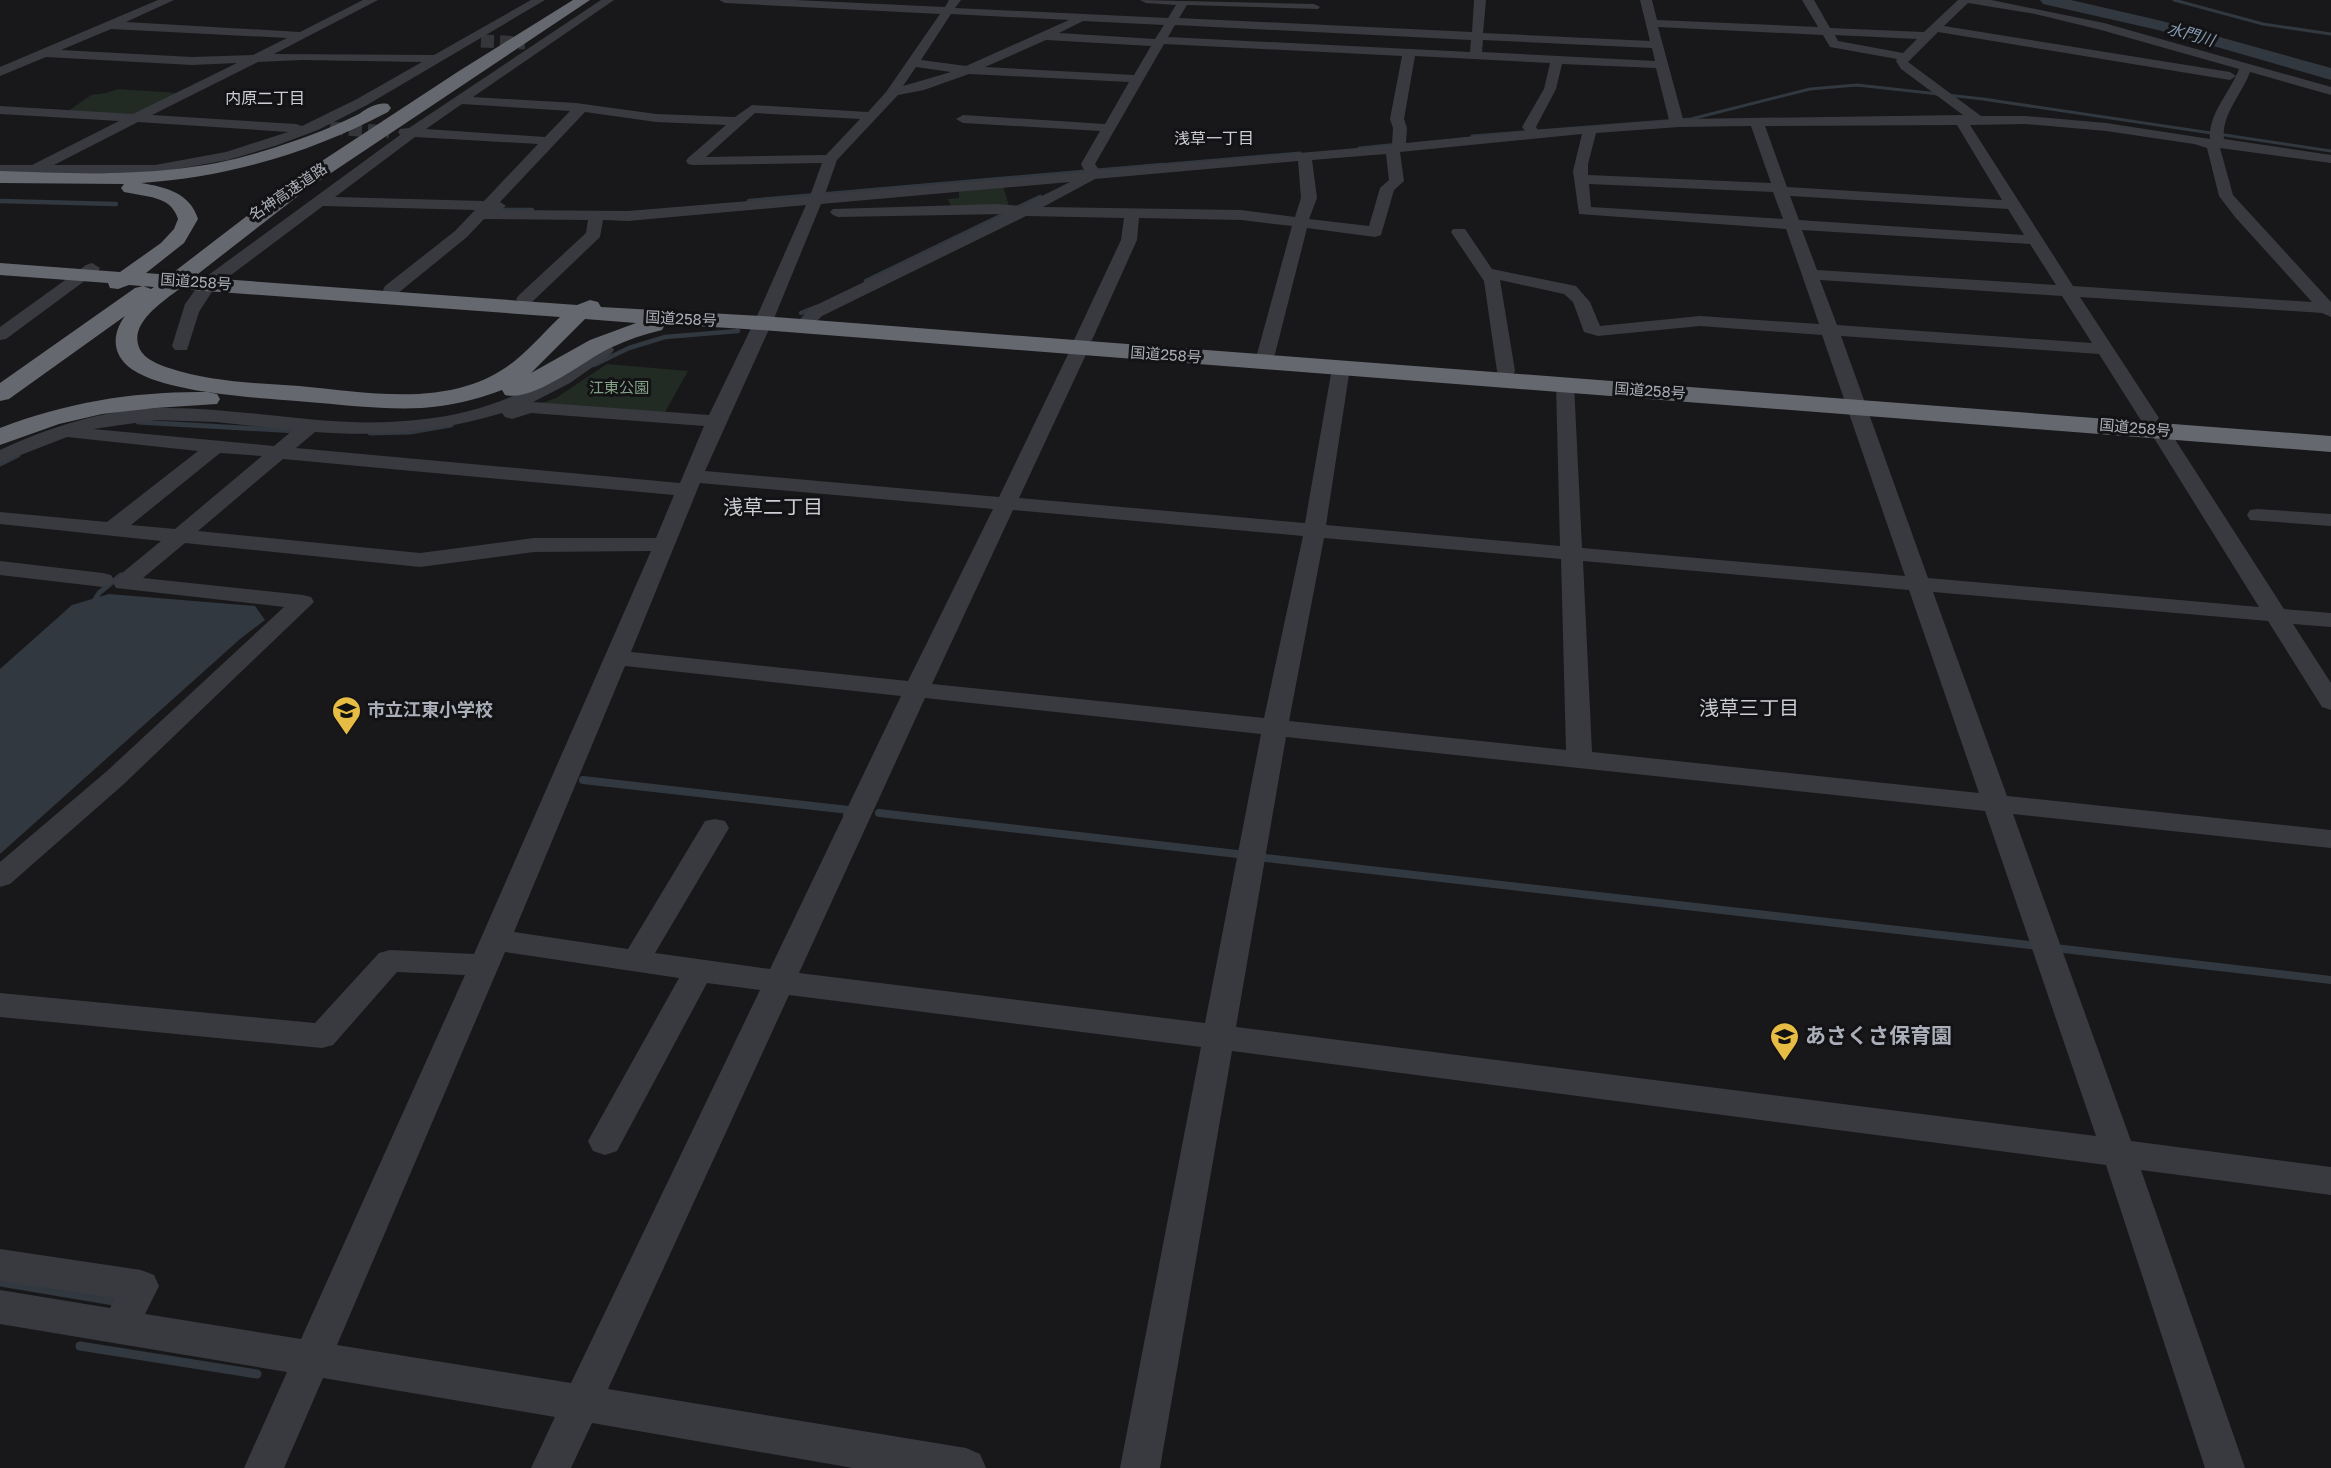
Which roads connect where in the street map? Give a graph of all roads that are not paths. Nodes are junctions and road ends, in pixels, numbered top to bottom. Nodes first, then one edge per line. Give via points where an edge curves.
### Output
1 (168, 0) edge
2 (372, 0) edge
3 (539, 0) edge
4 (565, 0) edge
5 (583, 0) edge
6 (608, 0) edge
7 (725, 0) edge
8 (1070, 0) edge
9 (1146, 0) edge
10 (1480, 0) edge
11 (1639, 0) edge
12 (1646, 0) edge
13 (1808, 0) edge
14 (1964, 0) edge
15 (1971, 0) edge
16 (1183, 1) edge
17 (1316, 4) edge
18 (951, 5) edge
19 (1057, 16) junction
20 (1083, 18) junction
21 (1171, 22) junction
22 (1651, 23) junction
23 (110, 25) junction
24 (1307, 28) junction
25 (1824, 30) junction
26 (1930, 32) junction
27 (301, 35) junction
28 (1042, 36) junction
29 (1477, 37) junction
30 (467, 40) junction
31 (481, 41) tunnel mouth
32 (1159, 42) junction
33 (525, 43) tunnel mouth
34 (541, 44) junction
35 (1658, 45) junction
36 (45, 53) junction
37 (1409, 53) junction
38 (1475, 56) junction
39 (1906, 57) junction
40 (254, 58) junction
41 (434, 60) junction
42 (1557, 60) junction
43 (912, 63) junction
44 (1662, 65) junction
45 (3, 69) edge
46 (968, 70) junction
47 (2246, 72) junction
48 (1137, 79) junction
49 (893, 92) junction
50 (2331, 92) edge
51 (458, 100) junction
52 (583, 108) junction
53 (0, 110) edge
54 (871, 116) junction
55 (134, 118) junction
56 (963, 119) dead end
57 (1969, 119) junction
58 (738, 121) junction
59 (1677, 121) junction
60 (1754, 122) junction
61 (313, 127) junction
62 (330, 128) tunnel mouth
63 (1110, 128) junction
64 (1589, 129) junction
65 (389, 132) tunnel mouth
66 (411, 132) junction
67 (1531, 132) junction
68 (2215, 139) junction
69 (549, 141) junction
70 (1397, 146) junction
71 (1305, 157) junction
72 (830, 159) junction
73 (2331, 159) edge
74 (0, 169) edge
75 (35, 169) junction
76 (1092, 172) junction
77 (0, 177) edge
78 (1581, 179) junction
79 (0, 184) edge
80 (1780, 189) junction
81 (814, 200) junction
82 (322, 201) junction
83 (2014, 205) junction
84 (239, 210) dead end
85 (482, 210) junction
86 (1016, 210) junction
87 (646, 212) junction
88 (1132, 213) junction
89 (596, 216) junction
90 (1301, 222) junction
91 (1792, 225) junction
92 (1459, 232) dead end
93 (202, 236) dead end
94 (2036, 240) junction
95 (0, 261) edge
96 (174, 262) junction
97 (0, 268) edge
98 (88, 271) junction
99 (1488, 273) junction
100 (1809, 274) junction
101 (213, 281) junction
102 (391, 290) junction
103 (2068, 292) junction
104 (116, 295) junction
105 (525, 299) junction
106 (472, 304) junction
107 (2330, 309) edge
108 (593, 310) junction
109 (701, 320) junction
110 (764, 320) junction
111 (809, 320) junction
112 (1828, 330) junction
113 (0, 335) edge
114 (42, 338) dead end
115 (1081, 344) junction
116 (182, 346) dead end
117 (2105, 349) junction
118 (595, 351) junction
119 (1266, 354) junction
120 (526, 365) junction
121 (1341, 368) junction
122 (1506, 371) junction
123 (0, 372) edge
124 (1564, 384) junction
125 (0, 394) edge
126 (1853, 402) junction
127 (476, 415) junction
128 (716, 421) junction
129 (2154, 424) junction
130 (307, 429) junction
131 (2331, 432) edge
132 (74, 433) junction
133 (0, 436) edge
134 (2331, 444) edge
135 (215, 447) junction
136 (273, 452) junction
137 (0, 457) edge
138 (689, 483) junction
139 (1005, 503) junction
140 (2258, 515) dead end
141 (0, 518) edge
142 (2331, 520) edge
143 (112, 529) junction
144 (1315, 529) junction
145 (173, 535) junction
146 (665, 544) junction
147 (1570, 553) junction
148 (0, 568) edge
149 (103, 580) dead end
150 (1917, 583) junction
151 (2275, 615) junction
152 (2331, 620) edge
153 (617, 658) junction
154 (916, 691) junction
155 (2331, 702) edge
156 (1275, 727) junction
157 (1579, 758) junction
158 (1995, 804) junction
159 (715, 828) dead end
160 (2331, 839) edge
161 (0, 877) edge
162 (488, 952) junction
163 (636, 960) junction
164 (699, 969) junction
165 (779, 982) junction
166 (0, 1005) edge
167 (1218, 1037) junction
168 (604, 1141) dead end
169 (2119, 1155) junction
170 (2331, 1181) edge
171 (0, 1265) edge
172 (0, 1307) edge
173 (119, 1327) junction
174 (310, 1360) junction
175 (582, 1402) junction
176 (264, 1468) edge
177 (551, 1468) edge
178 (966, 1468) edge
179 (1140, 1468) edge
180 (2225, 1468) edge

1 - 23 street
2 - 27 street
3 - 30 street
4 - 77 highway via 376,112 273,154 205,171 157,177
4 - 84 highway, 名神高速道路
5 - 96 highway, 名神高速道路
6 - 34 street
7 - 18 street
8 - 19 street
9 - 16 street
10 - 29 street
11 - 12 street
12 - 22 street
13 - 25 street
14 - 26 street
15 - 47 street via 2103,27
16 - 17 street
16 - 21 street
17 - 24 street
18 - 19 street
18 - 43 street
19 - 20 street
20 - 21 street
20 - 28 street
21 - 24 street
21 - 32 street
22 - 25 street
22 - 35 street
23 - 27 street
23 - 36 street
24 - 29 street
25 - 26 street
25 - 39 street via 1834,45
26 - 39 street
26 - 47 street
27 - 40 street
28 - 32 street
28 - 46 street
29 - 35 street
29 - 38 street
30 - 31 street
30 - 41 street
32 - 37 street
32 - 48 street
33 - 34 street
34 - 51 street
35 - 44 street
36 - 40 street via 192,61
36 - 45 street
37 - 38 street
37 - 70 street via 1397,119
38 - 42 street
39 - 57 street via 1902,61 1905,66
40 - 41 street
40 - 55 street
41 - 61 street
42 - 44 street
42 - 67 street via 1550,89
43 - 46 street
43 - 49 street
44 - 59 street
46 - 48 street
46 - 49 street
47 - 50 street
47 - 68 street via 2223,113
48 - 63 street
49 - 54 street
51 - 52 street
51 - 66 street
52 - 58 street via 657,118
52 - 69 street
53 - 55 street
54 - 58 street via 752,109
54 - 72 street
55 - 61 street
55 - 75 street
56 - 63 street
57 - 60 street
57 - 68 street via 2025,120
57 - 83 street via 1970,138
58 - 72 street via 693,161
59 - 60 street
59 - 64 street
60 - 80 street
61 - 62 street
61 - 75 street via 228,156 189,164 147,169
63 - 76 street via 1088,164
64 - 67 street
64 - 78 street via 1579,162
65 - 66 street
66 - 69 street
66 - 82 street
67 - 70 street
68 - 73 street
68 - 107 street via 2226,196
69 - 85 street
70 - 71 street
70 - 90 street via 1397,181 1387,188 1375,232
71 - 76 street
71 - 90 street via 1309,198
72 - 81 street
74 - 75 street
76 - 81 street
76 - 86 street via 1063,192
78 - 80 street
78 - 91 street via 1584,211
79 - 96 highway via 128,188 176,200 187,212 186,226 170,244
80 - 83 street
80 - 91 street
81 - 86 street via 930,212
81 - 87 street
81 - 110 street
82 - 85 street
82 - 101 street
83 - 94 street
85 - 87 street
85 - 89 street
85 - 102 street via 461,234
86 - 88 street
86 - 111 street via 816,312
87 - 89 street
88 - 90 street via 1206,213
88 - 115 street via 1129,240
89 - 105 street via 594,234
90 - 119 street
91 - 94 street
91 - 100 street
92 - 99 street
93 - 96 highway
94 - 103 street
95 - 98 highway, 国道258号
96 - 104 highway
96 - 104 highway
96 - 104 highway
97 - 98 highway, 国道258号
98 - 101 highway, 国道258号
98 - 104 highway, 国道258号
98 - 113 street
99 - 112 street via 1576,293 1590,328 1598,331 1700,321
99 - 122 street
100 - 103 street
100 - 112 street
101 - 102 highway, 国道258号
101 - 104 highway, 国道258号
101 - 106 highway, 国道258号
101 - 116 street via 202,290 185,324
102 - 105 highway, 国道258号
103 - 107 street
103 - 117 street
104 - 120 highway via 135,316 127,328 125,347 129,355 148,370 191,381 252,390 413,402 478,390
104 - 123 highway
104 - 125 highway
105 - 108 highway, 国道258号
106 - 108 highway, 国道258号
106 - 120 highway via 507,312 529,323 535,330 537,344
108 - 109 highway, 国道258号
108 - 110 highway, 国道258号
108 - 118 highway via 606,320
108 - 120 highway
109 - 110 highway, 国道258号
109 - 118 highway via 627,331
110 - 111 highway, 国道258号
110 - 115 highway, 国道258号
110 - 128 street
111 - 115 highway, 国道258号
112 - 117 street
112 - 126 street
114 - 123 highway
115 - 119 highway, 国道258号
115 - 121 highway, 国道258号
115 - 139 street
117 - 129 street
118 - 127 street via 557,383
118 - 133 highway via 521,388 449,409 401,414 218,399 153,399 67,414
119 - 122 highway, 国道258号
121 - 124 highway, 国道258号
121 - 144 street
122 - 126 highway, 国道258号
124 - 126 highway, 国道258号
124 - 147 street
126 - 129 highway, 国道258号
126 - 150 street
127 - 128 street via 480,423 529,407
127 - 130 street via 395,428
128 - 138 street
129 - 131 highway, 国道258号
129 - 134 highway, 国道258号
129 - 151 street
130 - 132 street via 157,414 110,419
130 - 136 street
132 - 135 street
132 - 137 street
135 - 136 street
135 - 143 street
136 - 138 street
136 - 145 street
138 - 139 street
138 - 146 street
139 - 144 street
139 - 154 street
140 - 142 street
141 - 143 street
143 - 145 street
144 - 147 street
144 - 156 street
145 - 146 street via 420,560 534,545
145 - 161 street via 124,583 303,602 116,777
146 - 153 street
147 - 150 street
147 - 157 street
148 - 149 street
150 - 151 street
150 - 158 street
151 - 152 street
151 - 155 street
153 - 154 street
153 - 162 street
154 - 156 street
154 - 165 street
156 - 157 street
156 - 167 street
157 - 158 street
158 - 160 street
158 - 169 street
159 - 163 street
162 - 163 street
162 - 166 street via 390,961 322,1036
162 - 174 street
163 - 164 street
164 - 165 street
164 - 168 street
165 - 167 street
165 - 175 street
167 - 169 street via 1608,1085
167 - 179 street
169 - 170 street
169 - 180 street
171 - 173 street via 141,1286
172 - 173 street
173 - 174 street
174 - 175 street
174 - 176 street
175 - 177 street
175 - 178 street

